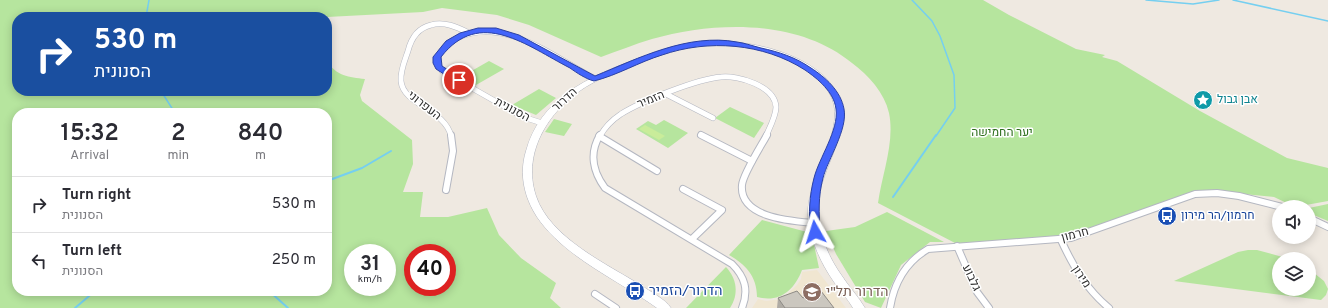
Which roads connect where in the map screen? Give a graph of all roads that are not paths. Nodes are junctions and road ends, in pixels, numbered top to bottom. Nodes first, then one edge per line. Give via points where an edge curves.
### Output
1 (469, 32) junction
2 (594, 78) junction
3 (666, 94) junction
4 (712, 118) dead end
5 (542, 123) junction
6 (700, 135) dead end
7 (599, 136) junction
8 (752, 161) junction
9 (658, 171) dead end
10 (683, 189) dead end
11 (446, 190) dead end
12 (1272, 204) edge
13 (1316, 221) edge
14 (814, 223) junction
15 (1328, 227) edge
16 (692, 239) junction
17 (1061, 240) junction
18 (957, 246) junction
19 (595, 294) dead end
20 (889, 306) edge
21 (859, 307) edge
22 (616, 308) edge
23 (665, 308) edge
24 (742, 308) edge
25 (989, 308) edge
26 (1109, 308) edge

1 - 2 street, הסנונית via 505,32
1 - 5 street, הסנונית via 444,47 437,57 439,67 523,117
1 - 11 street, העפרוני via 446,23 422,29 412,39 400,75 402,88 450,128 453,144
2 - 5 street, הדרור via 571,93
2 - 14 street, הדרור via 660,53 706,43 737,44 768,50 810,70 833,92 840,109 839,125 818,179 813,202
3 - 4 street
3 - 7 street, הזמיר via 621,113
3 - 8 street, הזמיר via 719,76 743,79 761,87 774,100 776,114
5 - 23 street, הדרור via 533,139 527,164 530,189 540,213 562,238
6 - 8 street
7 - 9 street
7 - 16 street, הזמיר via 593,165 605,188
8 - 14 street, הזמיר via 741,191 750,206 768,216
10 - 16 street via 722,210
12 - 17 street, חרמון via 1242,196 1195,194
13 - 15 street
14 - 21 street, הדרור via 827,262
16 - 24 street, הזמיר via 723,257 740,271 747,290
17 - 18 street, חרמון
17 - 26 street, מירון via 1083,282
18 - 20 street, חרמון via 928,249 917,255 905,267
18 - 25 street, גלבוע via 977,292
19 - 22 street

